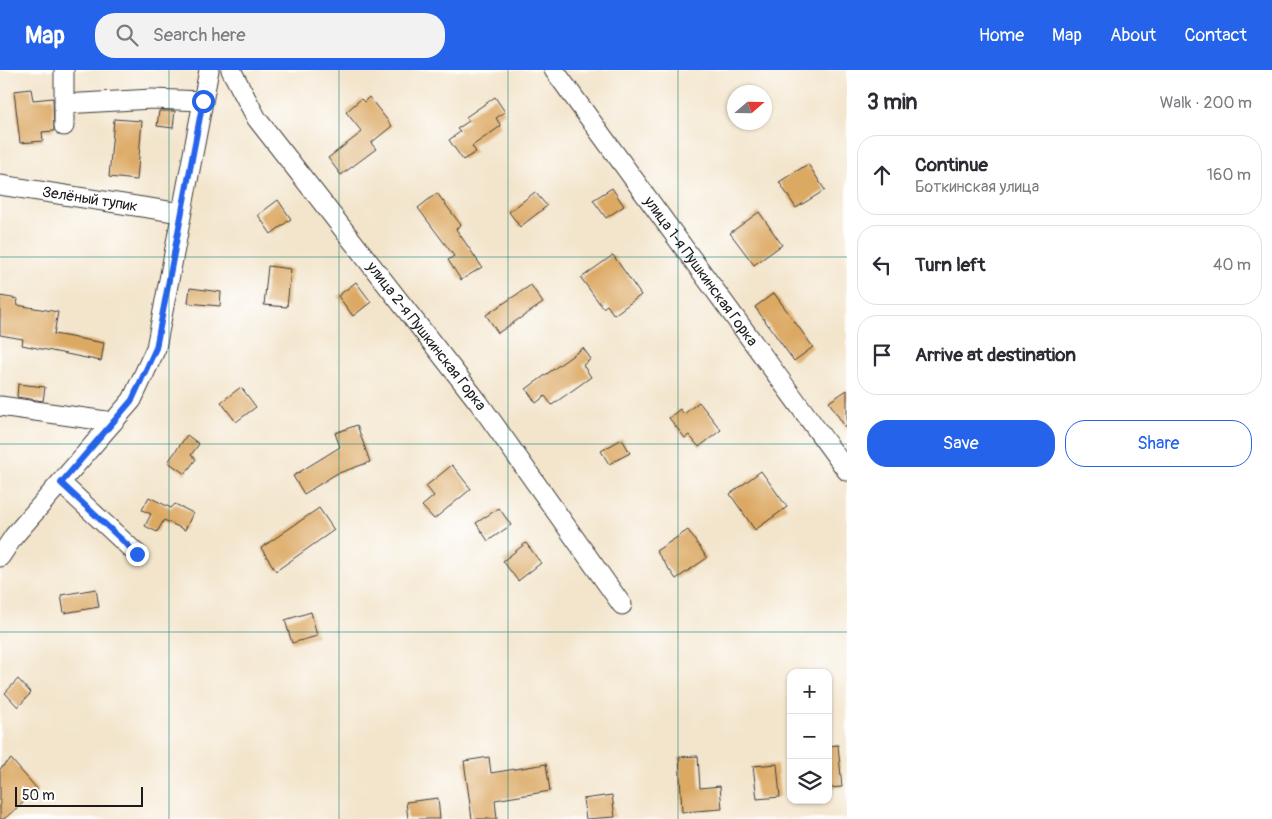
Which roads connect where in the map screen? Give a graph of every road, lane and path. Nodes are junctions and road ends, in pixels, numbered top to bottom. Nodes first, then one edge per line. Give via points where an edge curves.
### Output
1 (64, 70) edge
2 (209, 70) edge
3 (231, 70) edge
4 (554, 70) edge
5 (203, 101) junction
6 (64, 104) junction
7 (64, 126) dead end
8 (0, 185) edge
9 (182, 213) junction
10 (0, 406) edge
11 (113, 422) junction
12 (847, 471) edge
13 (61, 483) junction
14 (137, 554) dead end
15 (0, 557) edge
16 (622, 605) dead end

1 - 6 street
2 - 5 street
3 - 16 street, улица 2-я Пушкинская Горка via 257,118 479,403
4 - 12 street, улица 1-я Пушкинская Горка
5 - 6 street via 152,99
5 - 9 street
6 - 7 street
8 - 9 street, Зелёный тупик
9 - 11 street via 156,348 132,400
10 - 11 street
11 - 13 street
13 - 14 street
13 - 15 street via 14,536

